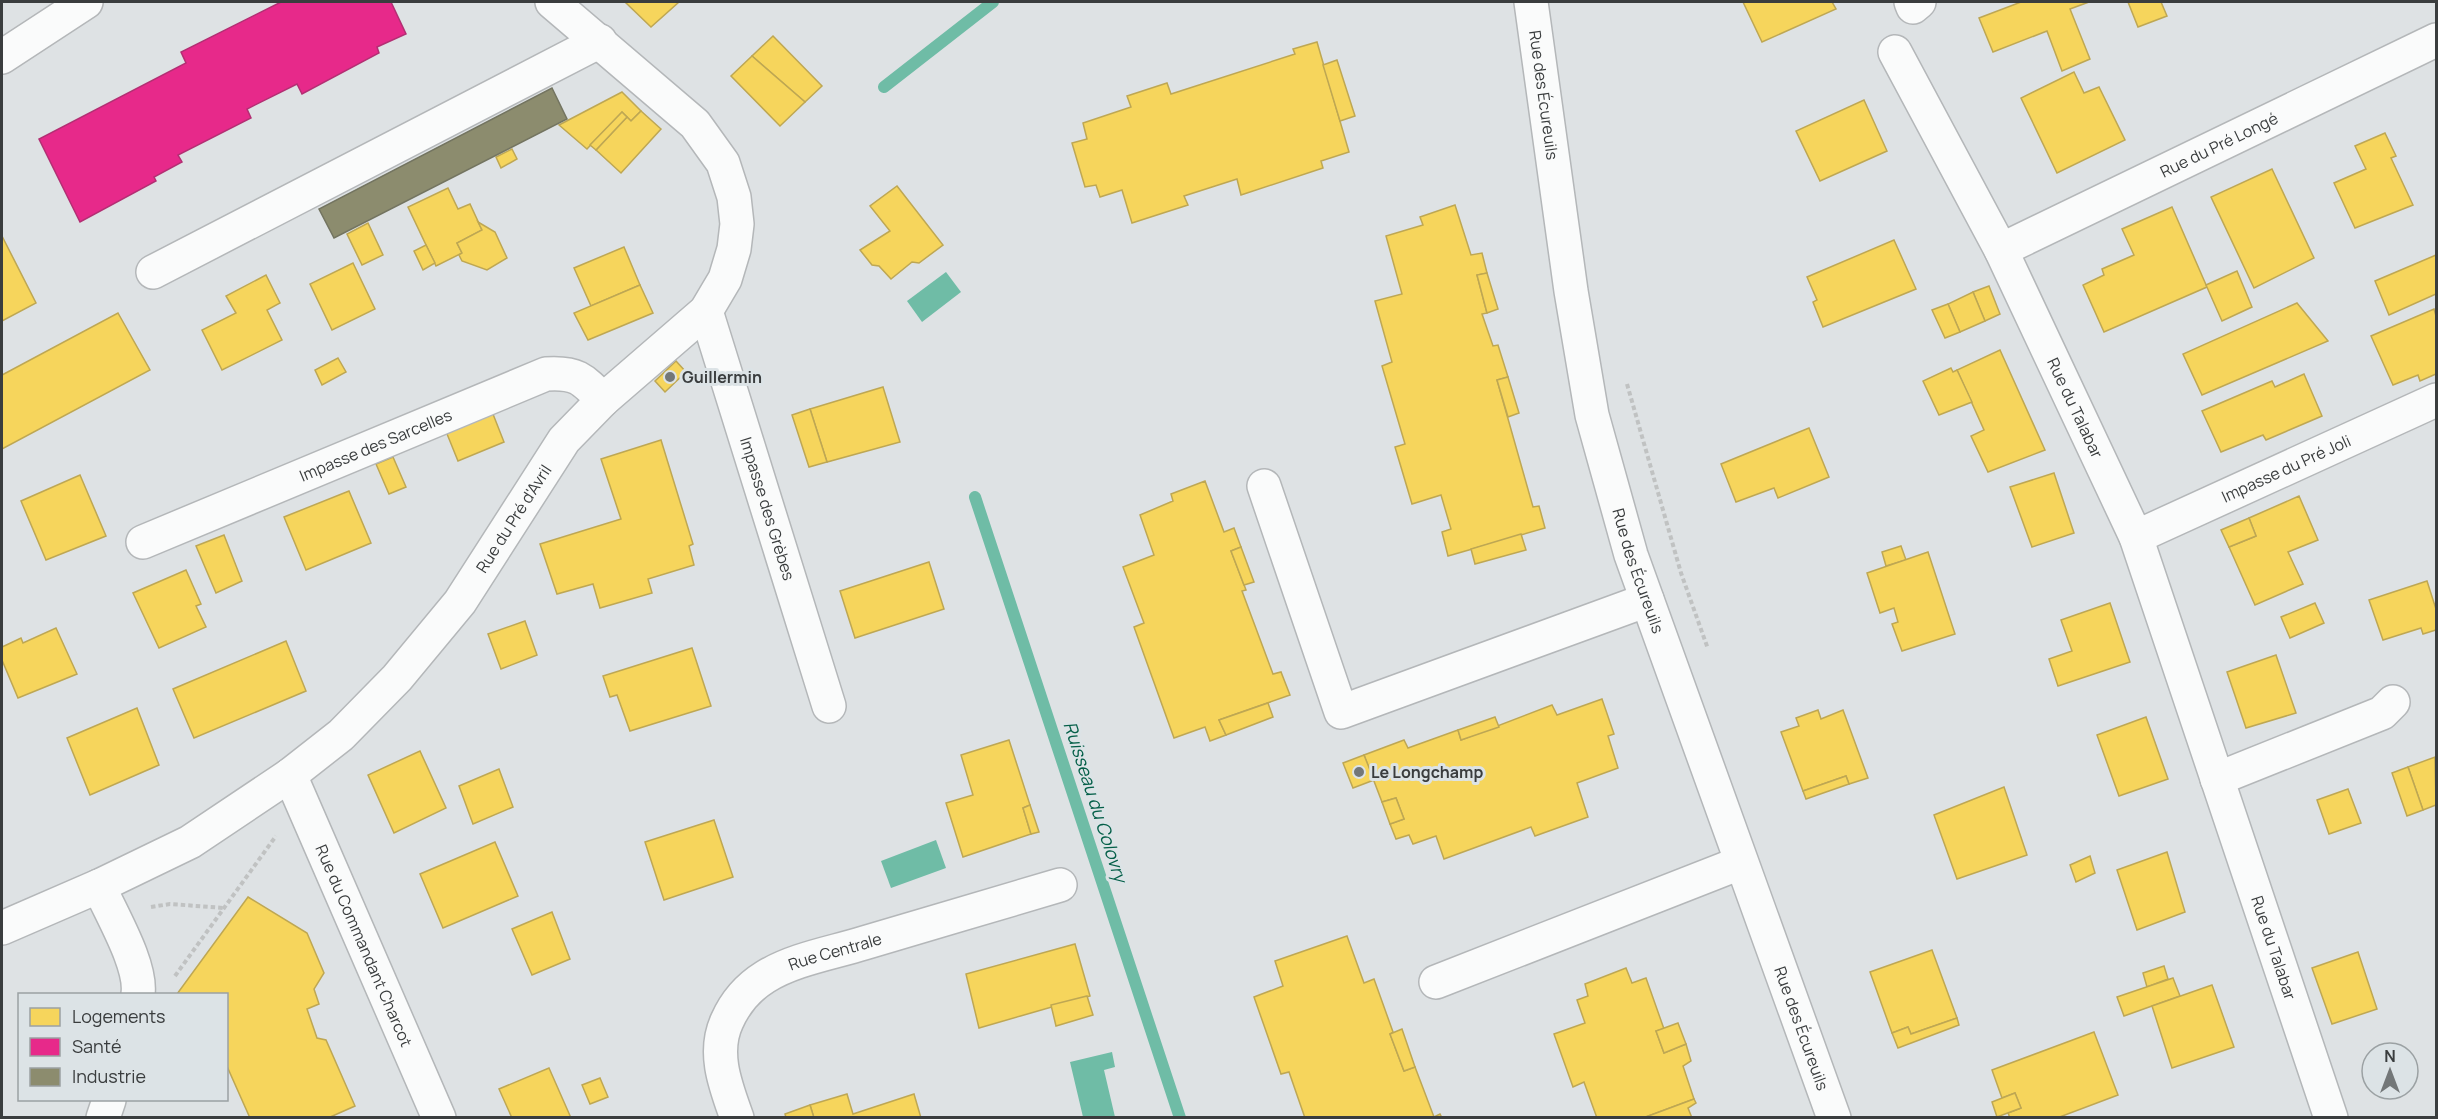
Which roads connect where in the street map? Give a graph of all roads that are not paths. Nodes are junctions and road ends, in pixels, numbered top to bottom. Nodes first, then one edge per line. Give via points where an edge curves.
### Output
1 (86, 2) edge
2 (552, 2) edge
3 (1532, 2) edge
4 (1911, 2) edge
5 (1918, 2) edge
6 (2436, 40) edge
7 (600, 41) junction
8 (1896, 52) dead end
9 (2, 57) edge
10 (2001, 250) junction
11 (153, 272) dead end
12 (706, 311) junction
13 (603, 400) junction
14 (2436, 400) edge
15 (1264, 486) dead end
16 (2136, 537) junction
17 (143, 542) dead end
18 (1647, 600) junction
19 (2393, 702) dead end
20 (829, 706) dead end
21 (290, 775) junction
22 (2217, 779) junction
23 (1740, 863) junction
24 (1060, 885) dead end
25 (99, 886) junction
26 (2, 928) edge
27 (1436, 982) dead end
28 (138, 993) edge
29 (109, 1101) edge
30 (103, 1118) edge
31 (439, 1118) edge
32 (737, 1118) edge
33 (1834, 1118) edge
34 (2331, 1118) edge

1 - 9 street
2 - 7 street, Rue du Pré d'Avril
3 - 18 street, Rue des Écureuils via 1592,415
4 - 5 street via 1913,7
6 - 10 street, Rue du Pré Longé
7 - 11 street
7 - 12 street, Rue du Pré d'Avril via 695,124 723,163 734,197 736,233 725,279
8 - 10 street, Rue du Talabar
10 - 16 street, Rue du Talabar
12 - 13 street, Rue du Pré d'Avril
12 - 20 street, Impasse des Grèbes
13 - 17 street, Impasse des Sarcelles via 585,382 567,372 546,374
13 - 21 street, Rue du Pré d'Avril via 558,448 460,602 397,678 341,735
14 - 16 street, Impasse du Pré Joli
15 - 18 street via 1341,712
16 - 22 street, Rue du Talabar
18 - 23 street, Rue des Écureuils
19 - 22 street via 2382,713
21 - 25 street, Rue du Pré d'Avril via 190,842
21 - 31 street, Rue du Commandant Charcot
22 - 34 street, Rue du Talabar
23 - 27 street
23 - 33 street, Rue des Écureuils
24 - 32 street, Rue Centrale via 812,959 765,977 736,1005 726,1022 721,1043 721,1063
25 - 26 street, Rue du Pré d'Avril
25 - 28 street via 134,964
29 - 30 street

